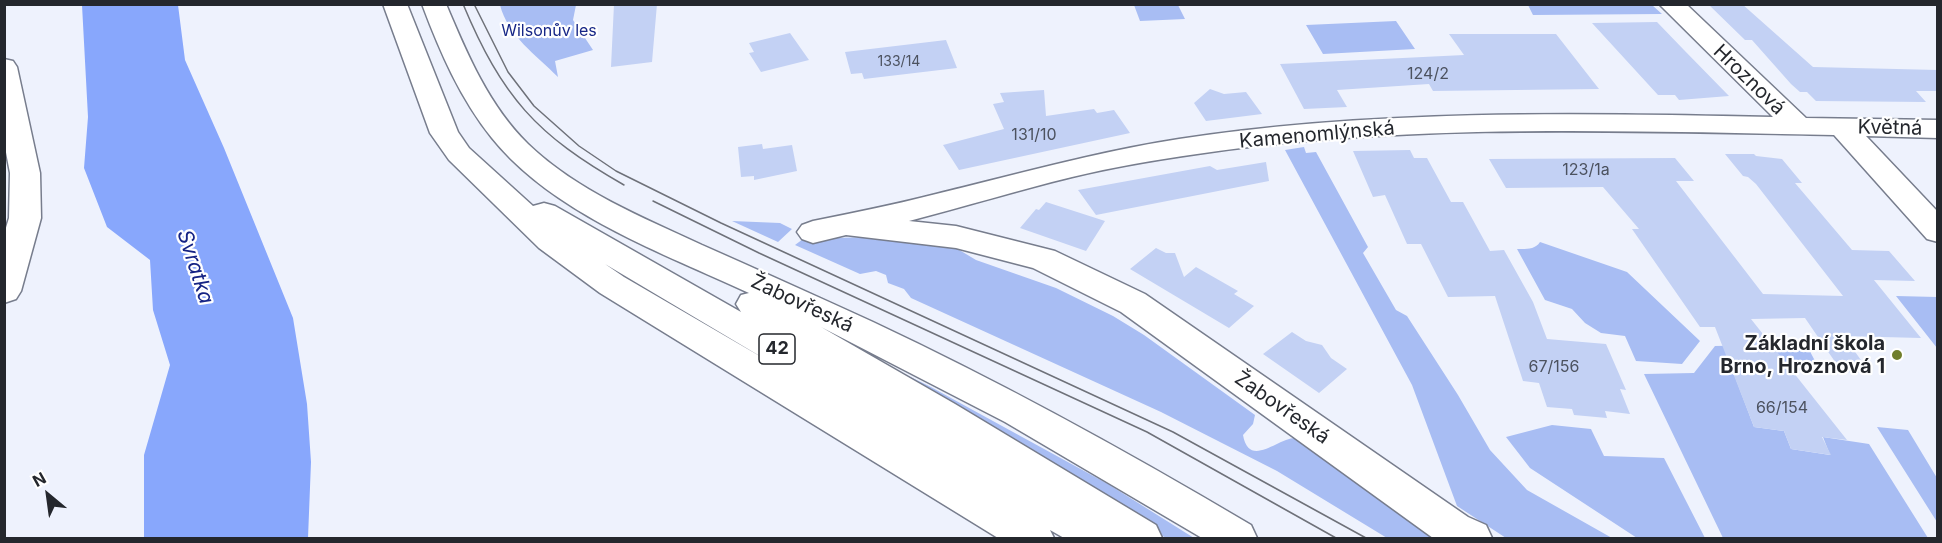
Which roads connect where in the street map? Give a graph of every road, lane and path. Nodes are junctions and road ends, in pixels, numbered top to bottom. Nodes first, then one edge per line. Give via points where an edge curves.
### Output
1 (395, 4) edge
2 (434, 4) edge
3 (1671, 4) edge
4 (4, 67) edge
5 (1797, 125) junction
6 (1842, 127) junction
7 (1938, 129) edge
8 (459, 154) junction
9 (630, 224) junction
10 (829, 228) joint
11 (1938, 232) edge
12 (4, 291) edge
13 (1033, 538) edge
14 (1100, 538) edge
15 (1141, 538) edge
16 (1236, 538) edge
17 (1471, 538) edge

1 - 8 main road, 42 via 444,133
2 - 9 main road, Žabovřeská / 42 via 482,108 500,132 544,172
3 - 5 main road, Hroznová
4 - 12 main road via 25,173 25,218
5 - 6 main road, Hroznová
5 - 10 main road, Kamenomlýnská via 1510,123 1355,130 1212,143 1073,168 902,214
6 - 7 main road, Květná
6 - 11 main road
8 - 13 main road, 42 via 550,240 612,285
8 - 14 main road, 42 via 549,216
9 - 15 main road, 42 via 656,251 805,332
9 - 16 main road, Žabovřeská / 42 via 887,344 1026,417
10 - 17 main road, Žabovřeská via 956,237 1043,259 1133,303 1453,530

